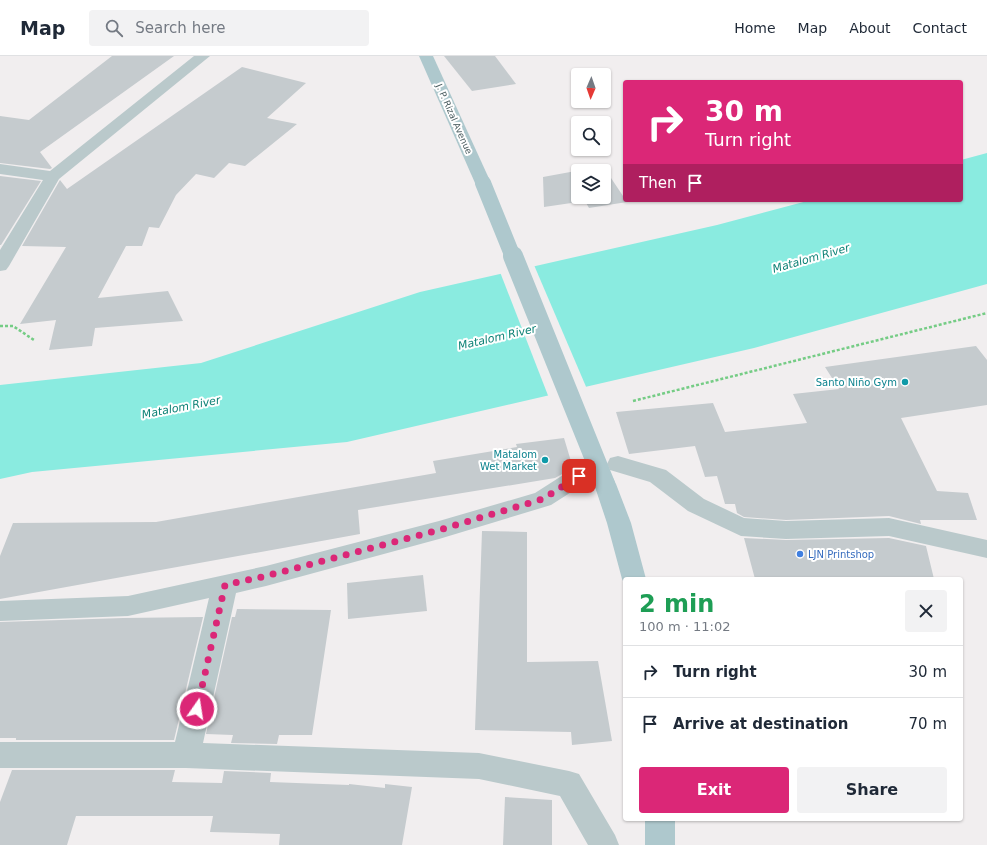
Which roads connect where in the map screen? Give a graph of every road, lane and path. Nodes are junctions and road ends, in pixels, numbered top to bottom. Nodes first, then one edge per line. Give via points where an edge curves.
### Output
1 (203, 56) edge
2 (426, 56) edge
3 (0, 168) edge
4 (54, 176) junction
5 (0, 266) edge
6 (987, 313) edge
7 (0, 326) edge
8 (34, 340) dead end
9 (633, 401) dead end
10 (618, 464) dead end
11 (579, 476) dead end
12 (987, 549) edge
13 (634, 577) edge
14 (225, 585) junction
15 (0, 611) edge
16 (0, 755) edge
17 (186, 755) junction
18 (660, 821) edge
19 (604, 845) edge
20 (660, 845) edge

1 - 4 street
2 - 13 main road, J. P. Rizal Avenue, bridge via 483,183 605,484 620,523
3 - 4 street
4 - 5 street
6 - 9 path
7 - 8 path via 13,326
10 - 12 street via 658,476 696,505 741,527 786,530 889,527
11 - 14 street via 543,499 439,530
14 - 15 street via 128,606
14 - 17 street
16 - 17 street
17 - 19 street via 479,766 569,784
18 - 20 main road

